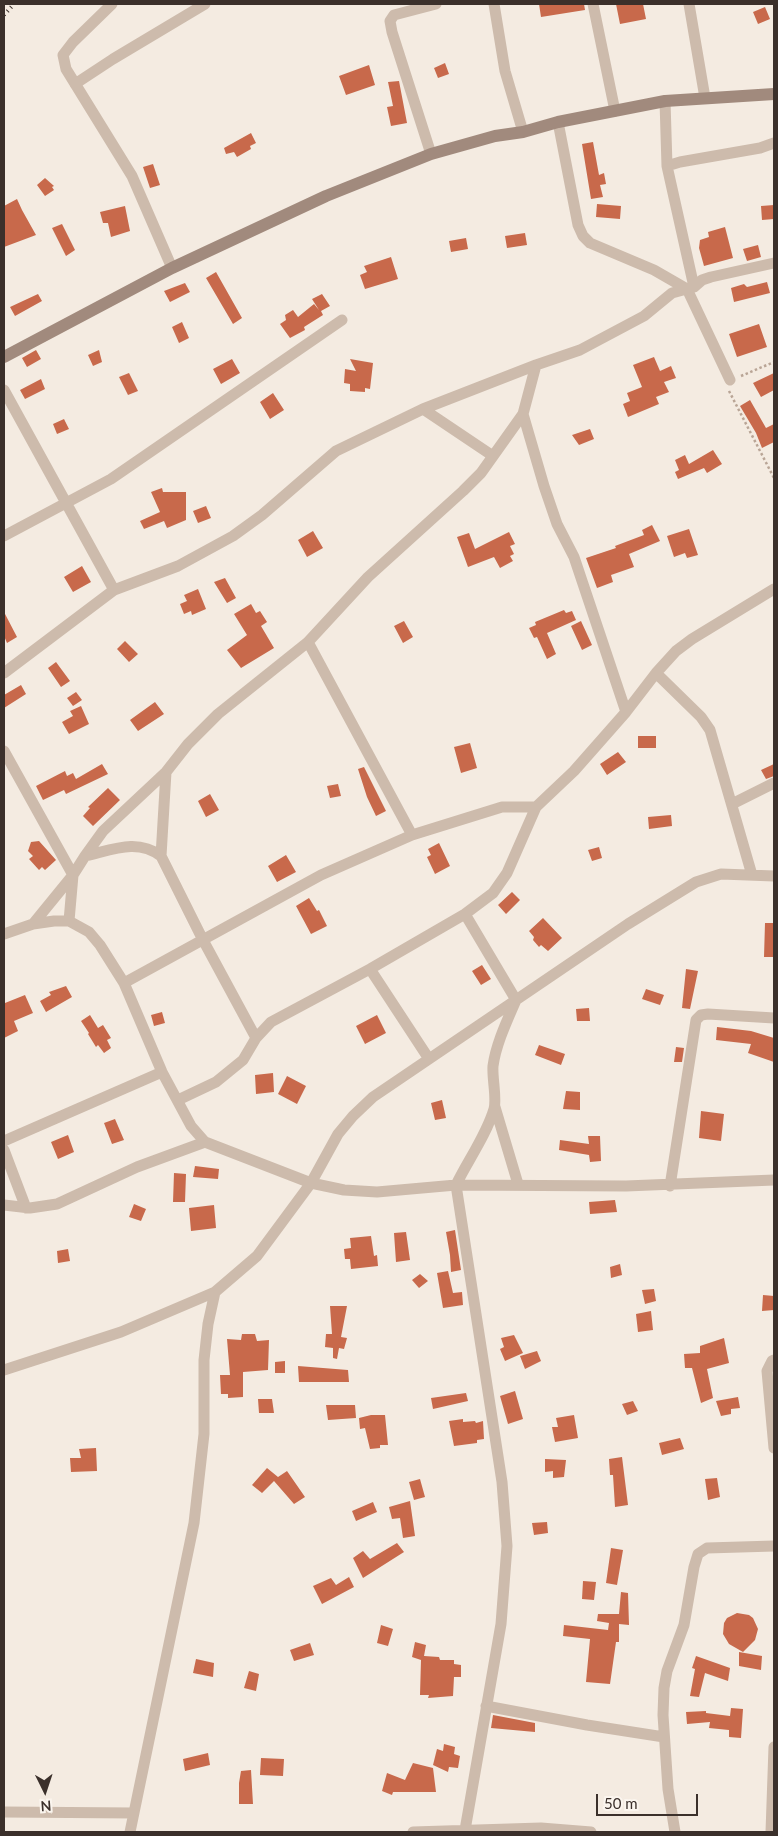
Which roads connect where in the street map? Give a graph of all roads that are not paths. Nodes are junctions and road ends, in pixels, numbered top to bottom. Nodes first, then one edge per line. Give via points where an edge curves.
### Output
1 (112, 4) edge
2 (205, 4) edge
3 (436, 4) edge
4 (494, 4) edge
5 (593, 4) edge
6 (689, 4) edge
7 (75, 84) junction
8 (774, 94) edge
9 (705, 98) junction
10 (665, 102) junction
11 (615, 111) junction
12 (558, 122) junction
13 (523, 132) junction
14 (774, 143) edge
15 (431, 154) junction
16 (667, 166) junction
17 (774, 263) edge
18 (172, 268) junction
19 (690, 288) junction
20 (342, 320) dead end
21 (4, 357) edge
22 (536, 365) junction
23 (730, 380) road end
24 (4, 390) edge
25 (423, 409) junction
26 (523, 414) junction
27 (493, 456) junction
28 (65, 503) junction
29 (4, 536) edge
30 (774, 589) edge
31 (114, 590) junction
32 (308, 642) junction
33 (656, 672) junction
34 (4, 674) edge
35 (626, 712) junction
36 (4, 751) edge
37 (166, 772) junction
38 (774, 783) edge
39 (732, 804) junction
40 (536, 807) junction
41 (412, 835) junction
42 (84, 856) junction
43 (161, 856) junction
44 (73, 875) junction
45 (752, 875) junction
46 (774, 876) edge
47 (465, 914) junction
48 (69, 921) junction
49 (33, 924) junction
50 (4, 934) edge
51 (203, 940) junction
52 (370, 969) junction
53 (124, 983) junction
54 (516, 1000) junction
55 (774, 1018) edge
56 (256, 1038) junction
57 (429, 1060) junction
58 (162, 1072) junction
59 (178, 1100) junction
60 (495, 1107) junction
61 (4, 1141) edge
62 (205, 1142) junction
63 (4, 1150) edge
64 (774, 1180) edge
65 (311, 1183) junction
66 (518, 1184) junction
67 (456, 1185) junction
68 (670, 1186) junction
69 (4, 1205) edge
70 (26, 1208) junction
71 (215, 1292) junction
72 (774, 1360) edge
73 (4, 1370) edge
74 (774, 1448) edge
75 (774, 1546) edge
76 (486, 1706) junction
77 (664, 1737) junction
78 (774, 1747) edge
79 (4, 1812) edge
80 (134, 1813) junction
81 (465, 1830) junction
82 (130, 1832) edge
83 (413, 1832) edge
84 (591, 1832) edge
85 (675, 1832) edge
86 (771, 1832) edge

1 - 7 street via 63,55
2 - 7 street
3 - 15 street via 394,16 390,21
4 - 13 street via 505,71
5 - 11 street
6 - 9 street
7 - 18 street via 132,176
8 - 9 street
9 - 10 street
10 - 11 street
10 - 16 street
11 - 12 street
12 - 13 street
12 - 19 street via 578,225 583,236 597,246
13 - 15 street via 495,136
14 - 16 street
15 - 18 street via 326,196
16 - 19 street
17 - 19 street via 711,277
18 - 21 street
19 - 22 street via 672,293 644,316 580,350
19 - 23 street
20 - 28 street via 111,479
22 - 25 street
22 - 26 street
24 - 28 street
25 - 27 street
25 - 31 street via 336,451 233,536 178,566
26 - 27 street
26 - 35 street via 547,494 574,557
27 - 32 street via 481,473 368,577
28 - 29 street
28 - 31 street
30 - 33 street via 692,639
31 - 34 street
32 - 37 street via 218,714
32 - 41 street
33 - 35 street
33 - 39 street via 710,730
35 - 40 street
36 - 44 street
37 - 42 street via 103,831
37 - 43 street
38 - 39 street
39 - 45 street
40 - 41 street via 502,807
40 - 47 street via 507,873 493,893
41 - 51 street via 322,876
42 - 43 street via 133,845
42 - 44 street
43 - 51 street
44 - 48 street
44 - 49 street
45 - 46 street
45 - 54 street via 721,874 696,882
47 - 52 street
47 - 54 street
48 - 49 street
48 - 53 street via 89,932
49 - 50 street
51 - 53 street
51 - 56 street
52 - 56 street via 271,1022
52 - 57 street
53 - 58 street
54 - 57 street
54 - 60 street via 493,1065
55 - 68 street via 708,1014 696,1020
56 - 59 street via 243,1060 216,1082
57 - 65 street via 373,1097 353,1116 338,1134
58 - 59 street
58 - 61 street
59 - 62 street via 191,1126
60 - 66 street
60 - 67 street
62 - 65 street
62 - 70 street via 138,1167 57,1204
63 - 70 street
64 - 68 street
65 - 67 street via 377,1192
65 - 71 street via 257,1256
66 - 67 street
66 - 68 street
67 - 76 street via 502,1482 507,1546 501,1624
69 - 70 street
71 - 73 street via 121,1332
71 - 80 street via 204,1360 204,1434 194,1523
72 - 74 street via 767,1372
75 - 77 street via 707,1548 698,1554 684,1625 667,1671
76 - 77 street
76 - 81 street
77 - 85 street
78 - 86 street
79 - 80 street
80 - 82 street
81 - 83 street
81 - 84 street via 541,1828

